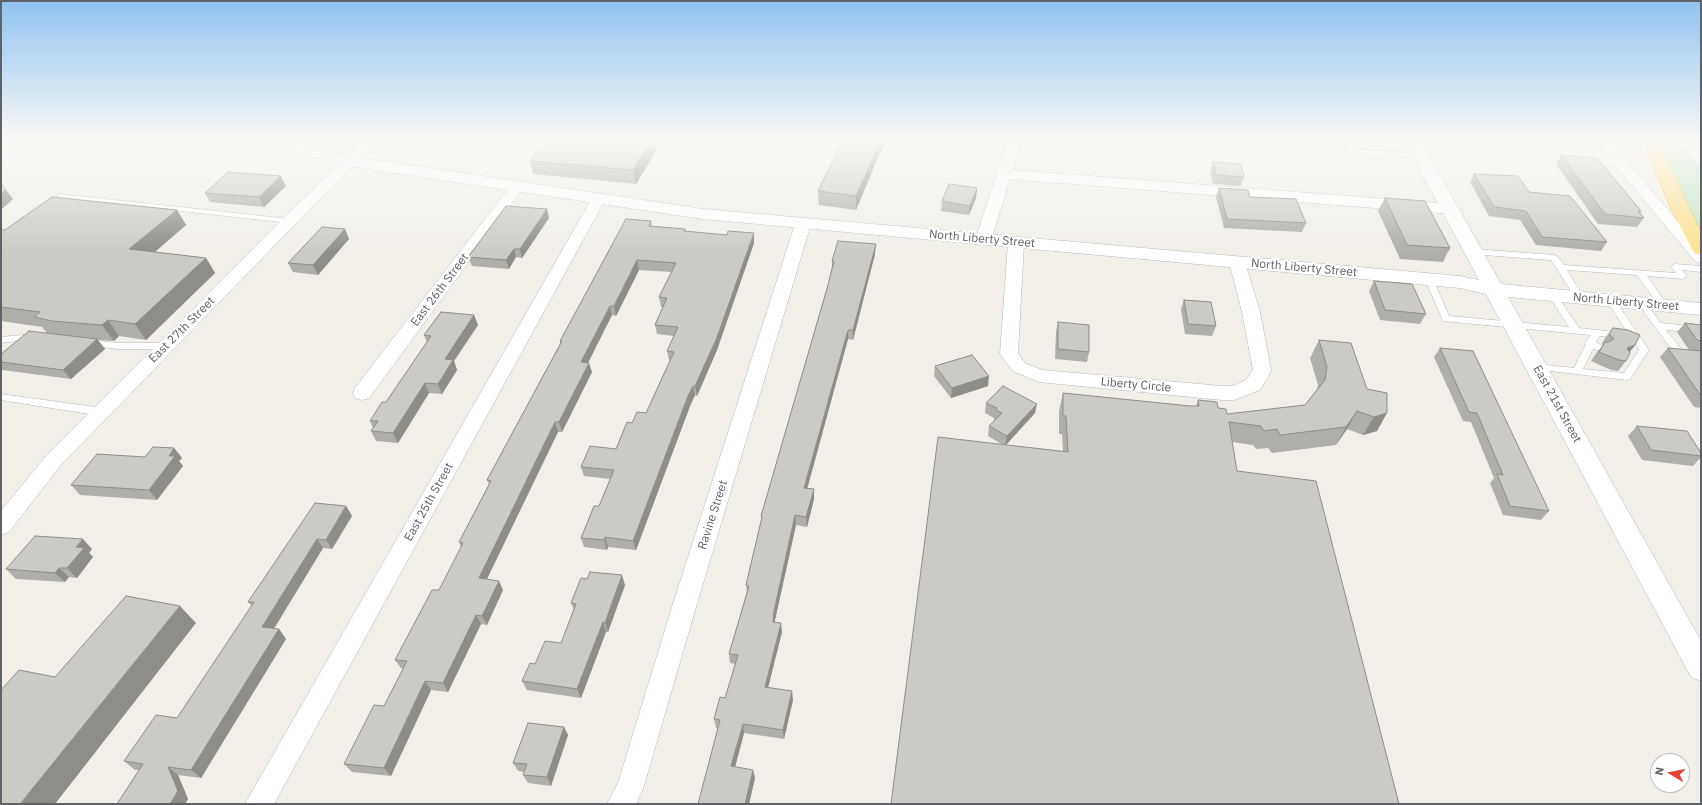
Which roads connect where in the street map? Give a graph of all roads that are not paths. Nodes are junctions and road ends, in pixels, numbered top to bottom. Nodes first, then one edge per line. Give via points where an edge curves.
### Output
1 (332, 178) edge
2 (456, 178) edge
3 (1004, 178) edge
4 (1050, 178) edge
5 (1433, 178) edge
6 (1633, 178) edge
7 (1667, 178) edge
8 (517, 187) junction
9 (62, 196) dead end
10 (598, 200) junction
11 (1451, 209) junction
12 (290, 221) junction
13 (803, 224) junction
14 (984, 240) junction
15 (1016, 242) junction
16 (1701, 249) edge
17 (1473, 252) junction
18 (1701, 258) edge
19 (1237, 262) junction
20 (1560, 267) junction
21 (1701, 269) edge
22 (1640, 273) junction
23 (1428, 279) junction
24 (1493, 289) junction
25 (1553, 296) junction
26 (1580, 298) junction
27 (1611, 301) junction
28 (1642, 304) junction
29 (1663, 305) junction
30 (1701, 308) edge
31 (1513, 326) junction
32 (1659, 326) junction
33 (1701, 330) edge
34 (1576, 331) junction
35 (1597, 332) junction
36 (42, 336) edge
37 (1635, 336) junction
38 (1, 340) edge
39 (80, 343) edge
40 (1590, 343) junction
41 (167, 346) junction
42 (1600, 348) edge
43 (1700, 357) edge
44 (1625, 359) edge
45 (1635, 364) junction
46 (1536, 367) junction
47 (1578, 370) junction
48 (362, 393) dead end
49 (1, 397) edge
50 (102, 412) junction
51 (1, 526) edge
52 (1701, 668) edge
53 (259, 804) edge
54 (621, 804) edge

1 - 12 street, East 27th Street
2 - 8 street, North Liberty Street
3 - 14 street
4 - 11 street
5 - 11 street, East 21st Street
6 - 18 street
7 - 16 highway
8 - 10 street, North Liberty Street
8 - 48 street, East 26th Street
9 - 12 lane
10 - 13 street, North Liberty Street
10 - 53 street, East 25th Street
11 - 17 street, East 21st Street
12 - 41 street, East 27th Street
13 - 14 street, North Liberty Street
13 - 54 street, Ravine Street via 630,789
14 - 15 street, North Liberty Street
15 - 19 street, North Liberty Street
15 - 19 street, Liberty Circle via 1009,354 1019,368 1039,376 1222,393 1234,393 1253,386 1262,370 1251,312
17 - 20 lane via 1554,258
17 - 24 street, East 21st Street
19 - 23 street, North Liberty Street
20 - 22 lane
20 - 26 lane
21 - 22 lane via 1675,267 1683,276
22 - 29 lane
23 - 24 street, North Liberty Street
23 - 31 lane via 1446,319
24 - 25 street, North Liberty Street
24 - 31 street, East 21st Street
25 - 26 street, North Liberty Street
25 - 34 lane
26 - 27 street, North Liberty Street
27 - 28 street, North Liberty Street
27 - 37 lane
28 - 29 street, North Liberty Street
28 - 32 lane
29 - 30 street, North Liberty Street
31 - 34 lane
31 - 46 street, East 21st Street
32 - 33 lane
32 - 43 lane via 1679,354
34 - 35 lane
35 - 37 lane
35 - 40 lane
36 - 38 lane
37 - 45 lane via 1644,350
39 - 41 lane
40 - 42 lane
40 - 47 lane
41 - 50 street, East 27th Street
44 - 45 lane
45 - 47 lane via 1627,377
46 - 47 lane
46 - 52 street, East 21st Street
49 - 50 lane
50 - 51 street, East 27th Street via 53,461

